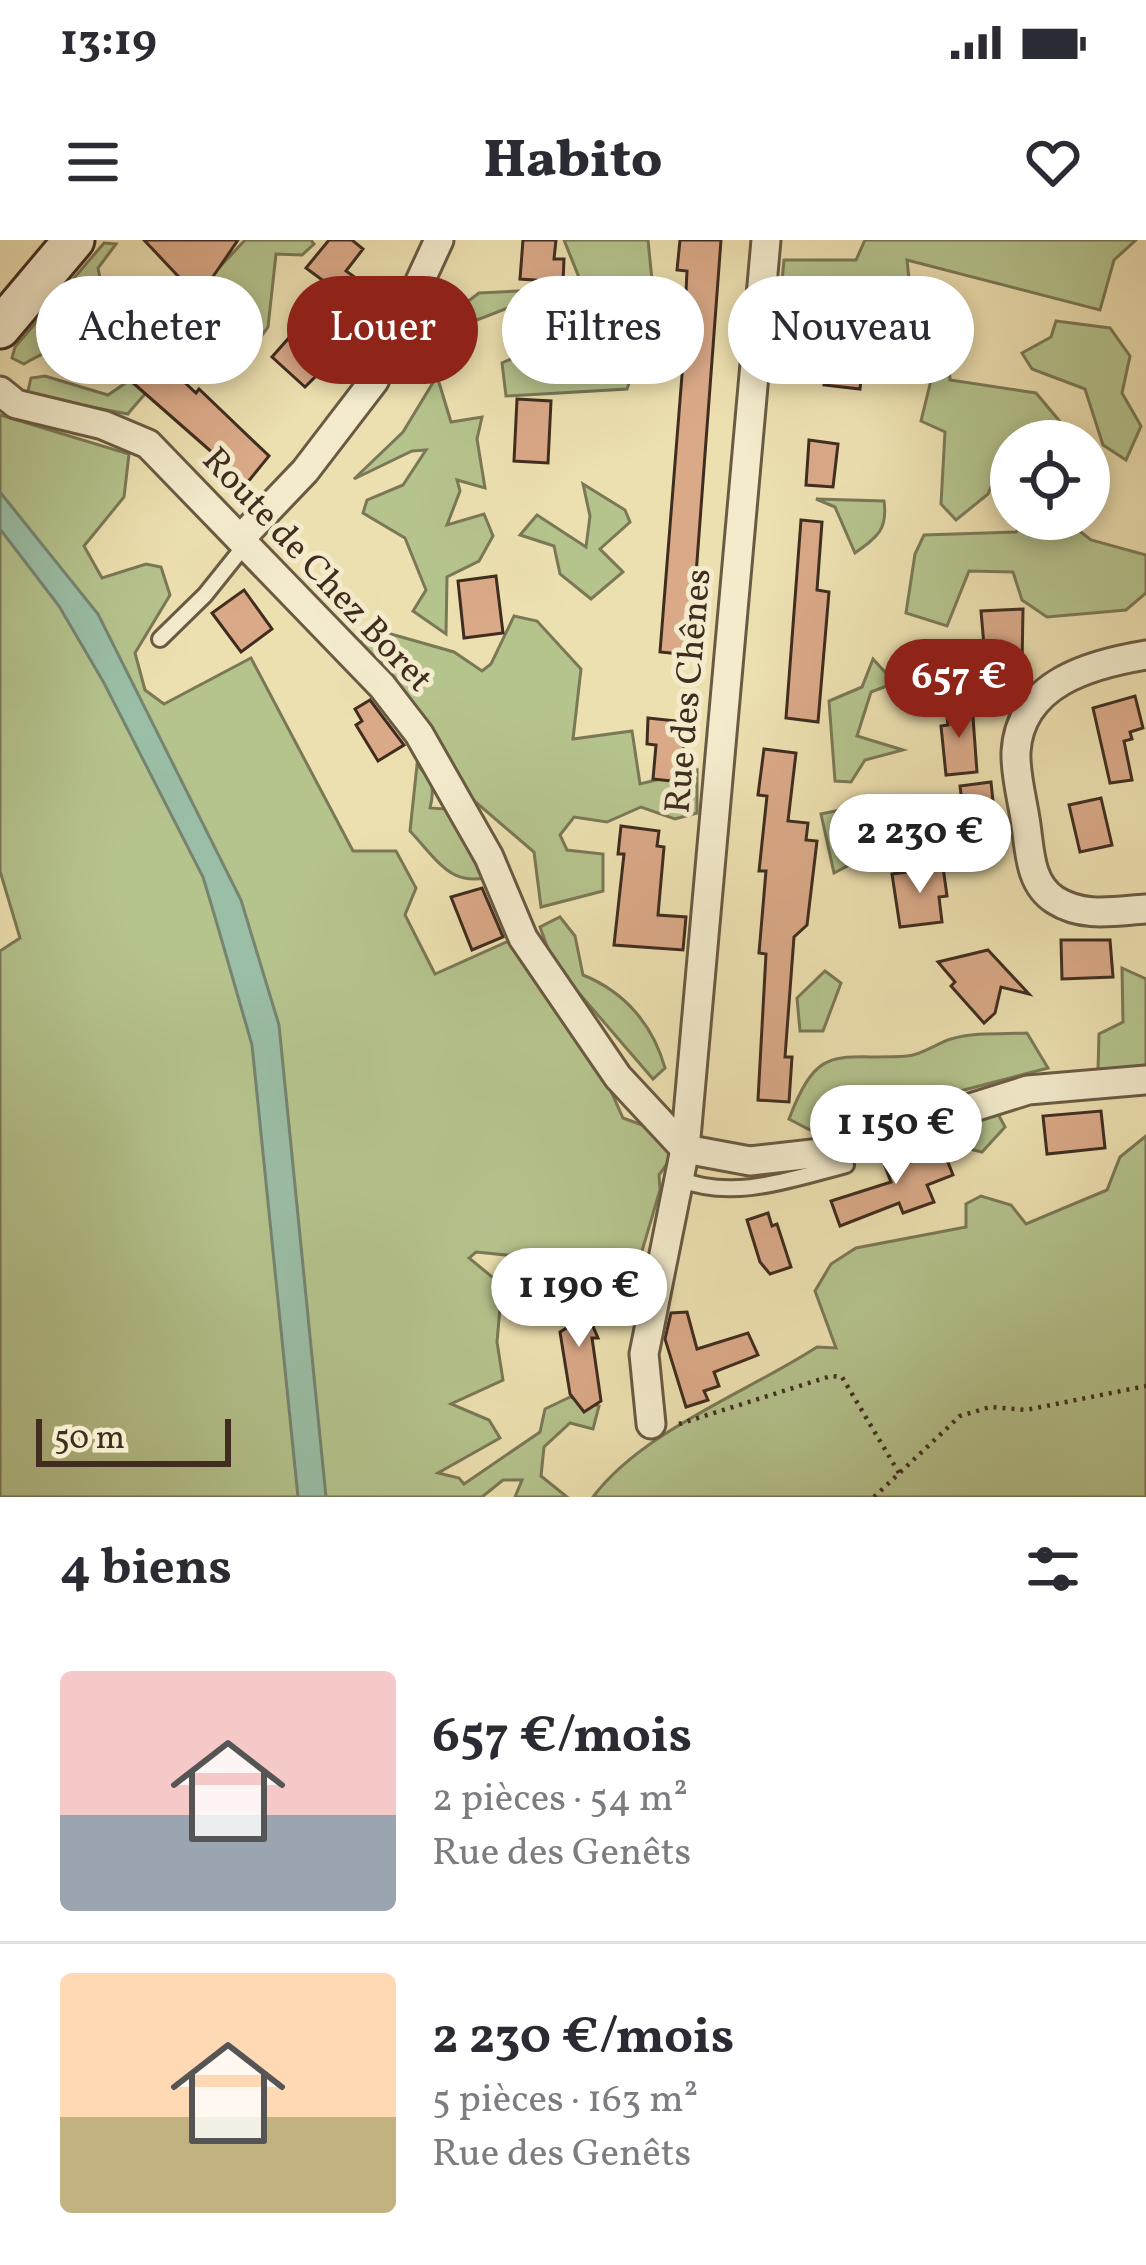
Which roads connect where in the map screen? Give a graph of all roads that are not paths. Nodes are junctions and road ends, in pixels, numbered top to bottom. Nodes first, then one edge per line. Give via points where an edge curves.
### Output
1 (74, 240) edge
2 (439, 240) edge
3 (766, 240) edge
4 (0, 328) edge
5 (0, 391) edge
6 (243, 541) junction
7 (160, 639) dead end
8 (1146, 655) edge
9 (1146, 909) edge
10 (1146, 1080) edge
11 (685, 1149) junction
12 (846, 1165) dead end
13 (679, 1179) junction
14 (651, 1424) road end

1 - 4 main road
2 - 6 street via 374,381
3 - 11 street, Rue des Chênes
5 - 6 street, Route de Chez Boret via 16,404 148,444
6 - 7 lane via 205,596
6 - 11 street, Route de Chez Boret via 419,734 489,857 523,938 618,1077
8 - 9 street via 1095,663 1050,687 1031,708 1016,750 1033,875 1052,898 1083,912
10 - 11 street via 1028,1090 830,1152 750,1161
11 - 13 street, Rue des Chênes
12 - 13 lane via 759,1187 706,1190
13 - 14 street, Rue des Chênes via 644,1354

